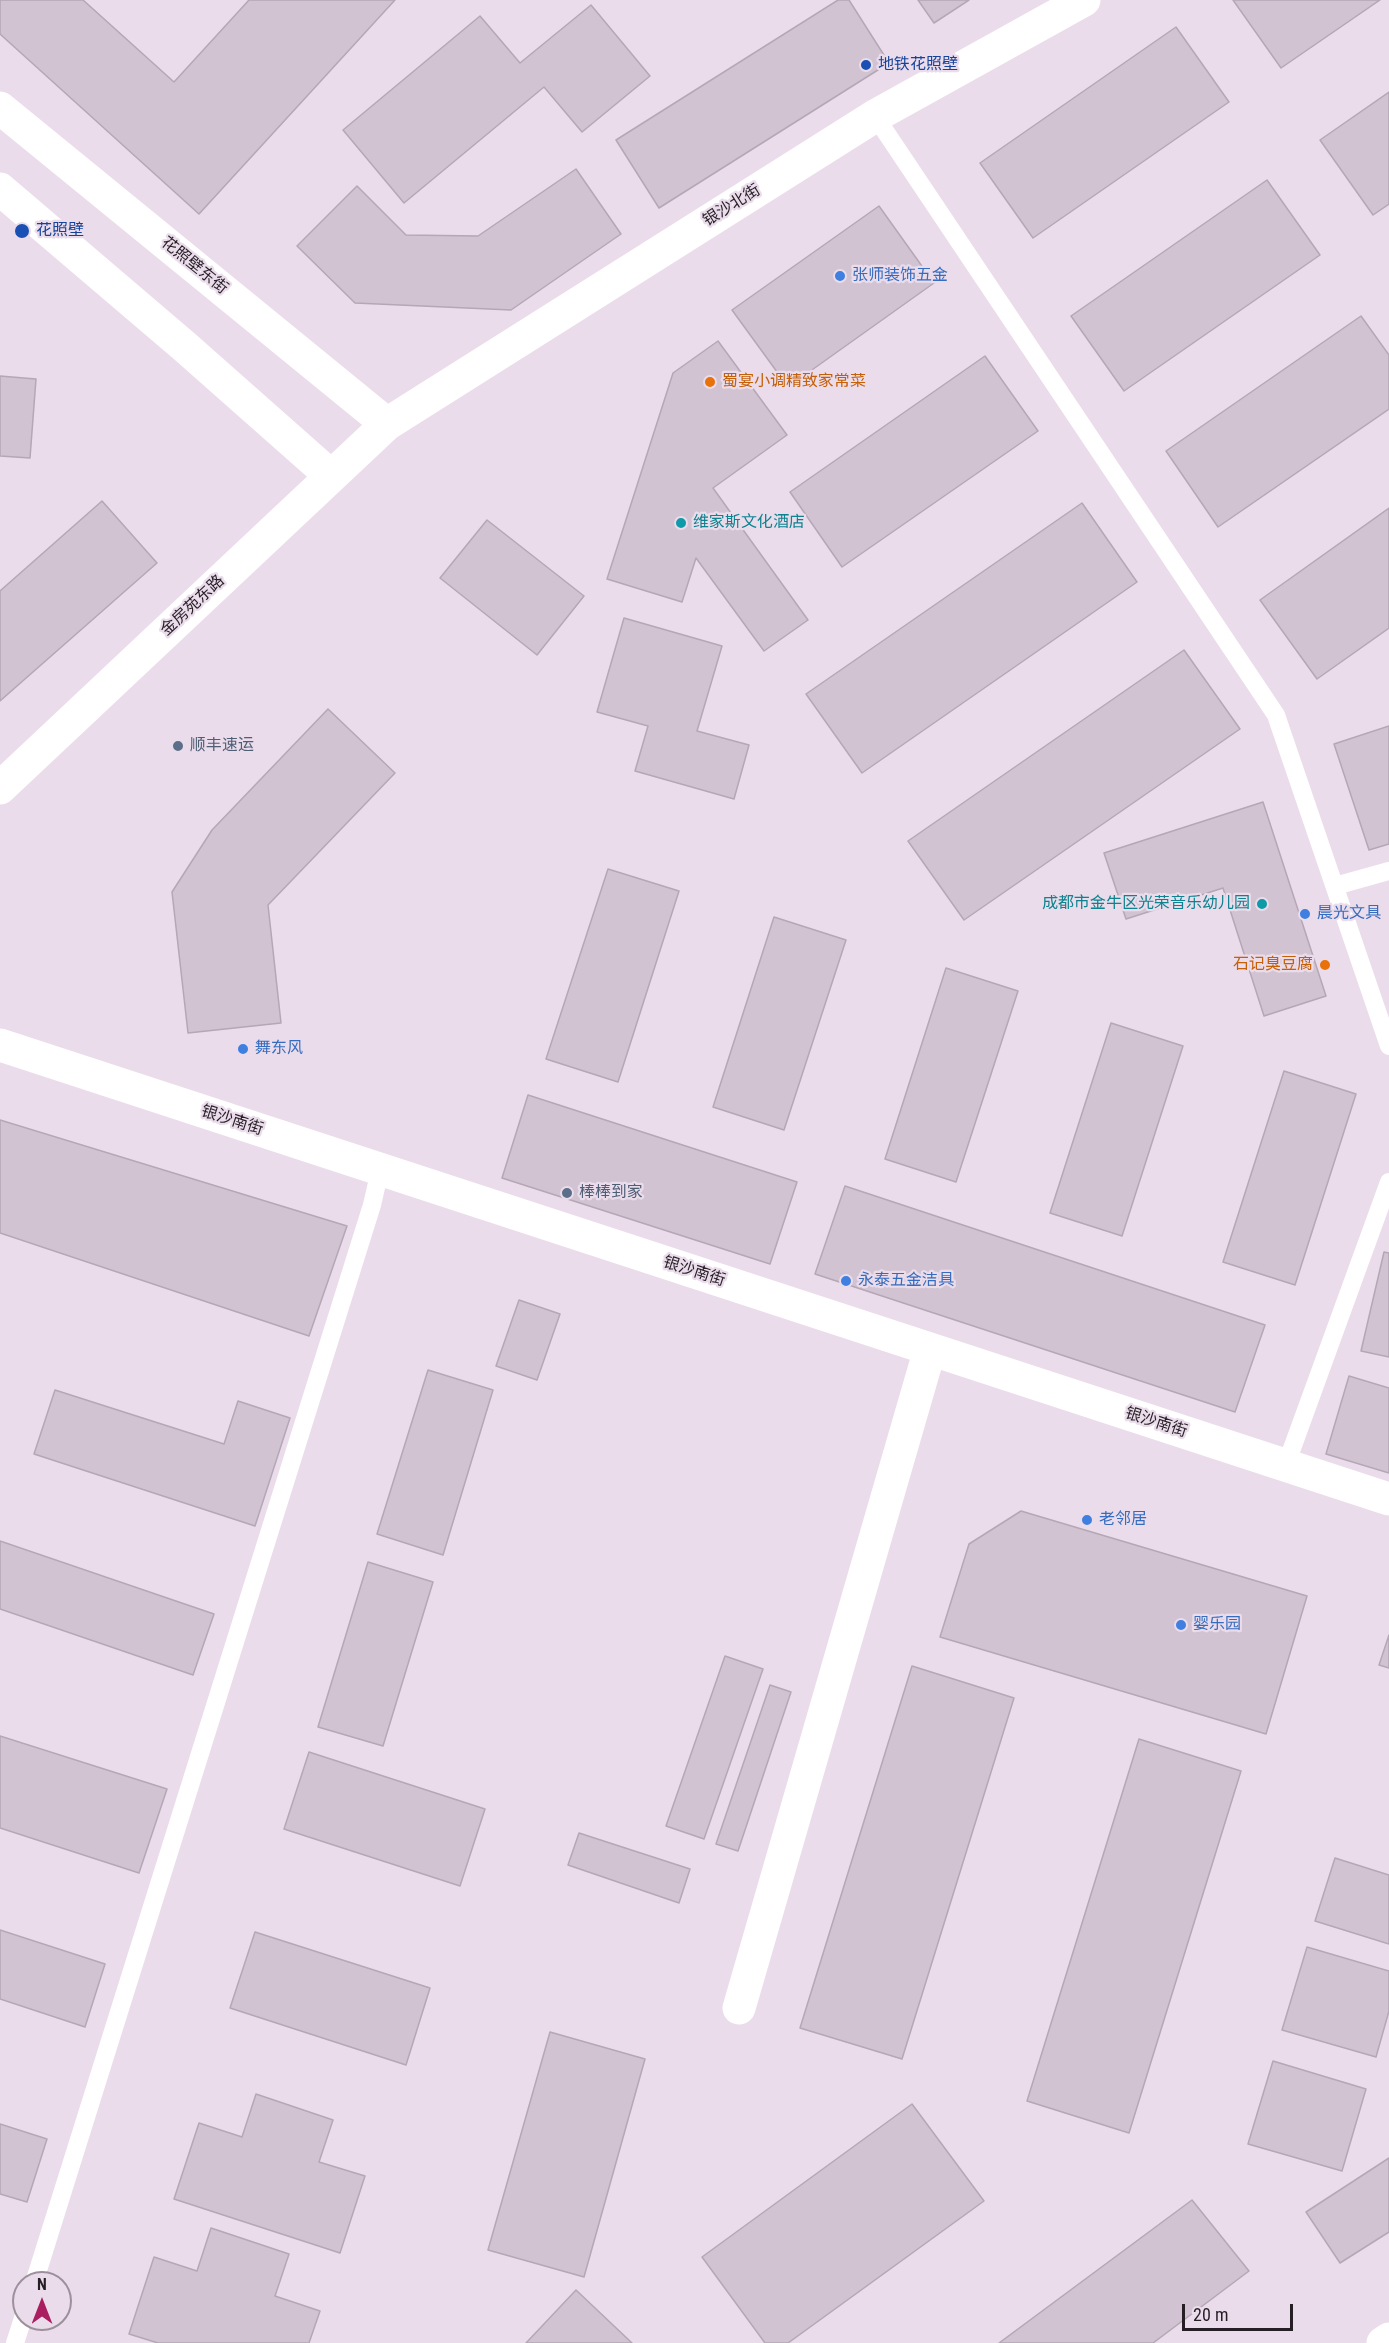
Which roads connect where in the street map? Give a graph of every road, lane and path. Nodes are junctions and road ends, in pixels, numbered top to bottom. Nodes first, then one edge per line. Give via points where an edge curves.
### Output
1 (1084, 0) edge
2 (0, 108) edge
3 (876, 116) junction
4 (0, 189) edge
5 (387, 424) junction
6 (331, 476) junction
7 (0, 788) edge
8 (1389, 871) edge
9 (1335, 886) junction
10 (0, 1045) edge
11 (1389, 1046) edge
12 (380, 1170) junction
13 (1389, 1182) edge
14 (930, 1349) junction
15 (1286, 1465) junction
16 (1389, 1499) edge
17 (739, 2008) dead end
18 (38, 2271) edge
19 (1389, 2339) edge
20 (1383, 2343) edge

1 - 3 street, 银沙北街
2 - 5 street, 花照壁东街
3 - 5 street, 银沙北街
3 - 9 lane via 1276,715
4 - 6 street
5 - 6 street, 金房苑东路
6 - 7 street, 金房苑东路
8 - 9 lane
9 - 11 lane
10 - 12 street, 银沙南街
12 - 14 street, 银沙南街
12 - 18 lane
13 - 15 lane
14 - 15 street, 银沙南街
14 - 17 street
15 - 16 street, 银沙南街
19 - 20 street

